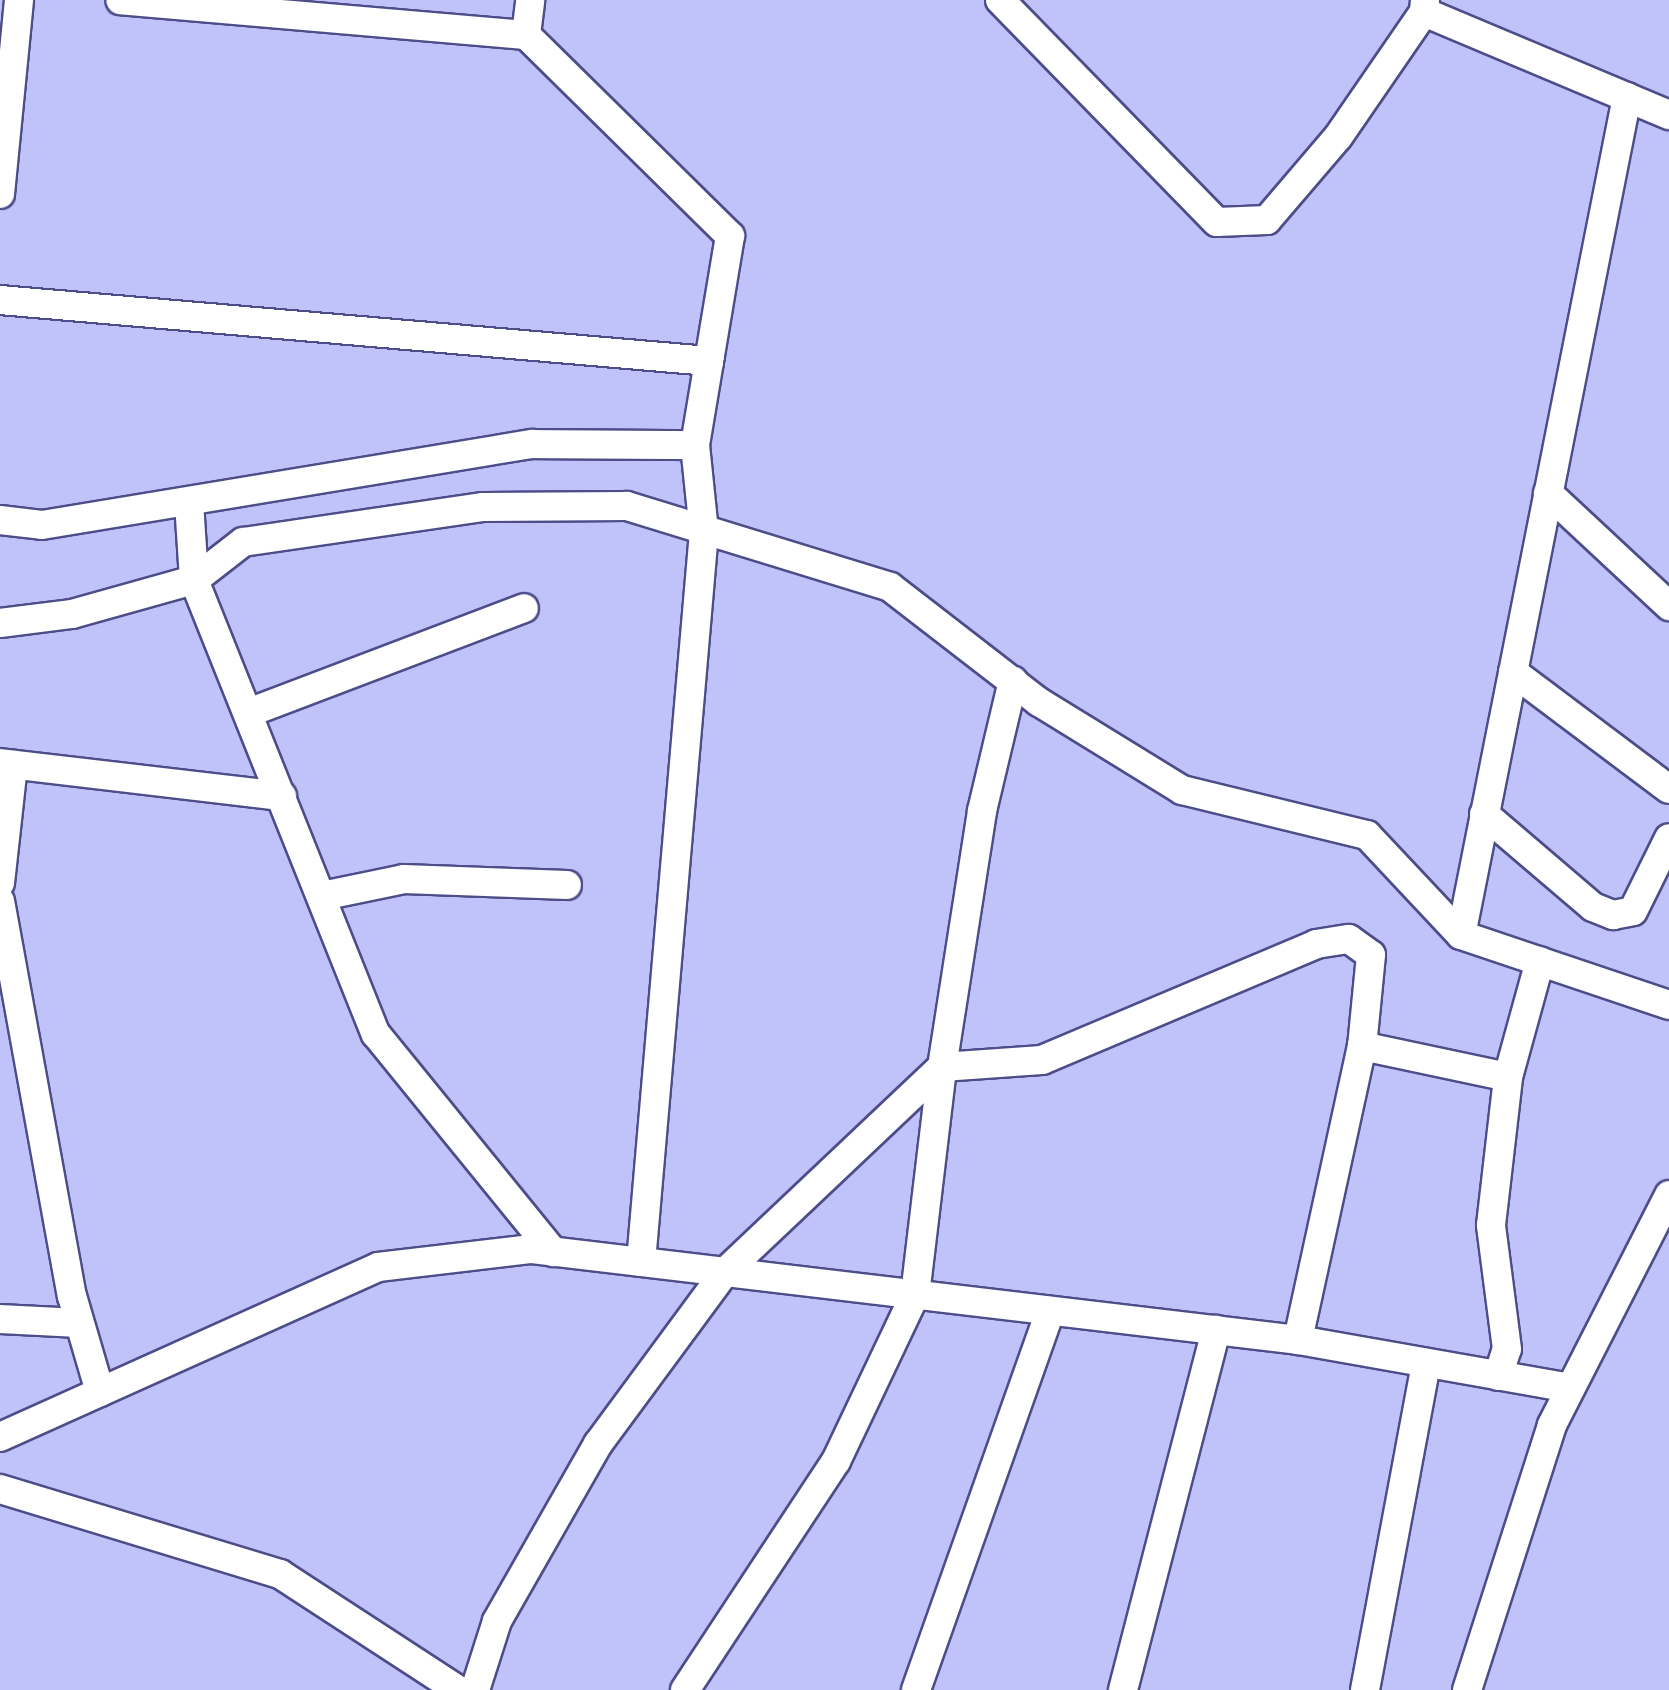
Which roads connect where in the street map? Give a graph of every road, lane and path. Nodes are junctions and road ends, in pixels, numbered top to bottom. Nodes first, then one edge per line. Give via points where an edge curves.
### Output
1 (19, 0) edge
2 (121, 0) edge
3 (530, 0) edge
4 (1000, 0) edge
5 (1424, 6) edge
6 (526, 34) junction
7 (1626, 97) junction
8 (1669, 115) edge
9 (0, 194) edge
10 (0, 300) edge
11 (709, 361) junction
12 (696, 444) junction
13 (1548, 493) junction
14 (188, 502) junction
15 (0, 520) edge
16 (704, 532) junction
17 (194, 580) junction
18 (1669, 606) edge
19 (524, 608) dead end
20 (0, 623) edge
21 (1512, 672) junction
22 (1013, 682) junction
23 (248, 713) junction
24 (7, 764) edge
25 (1669, 789) edge
26 (282, 796) junction
27 (1484, 814) junction
28 (1669, 838) edge
29 (0, 883) edge
30 (566, 885) dead end
31 (322, 896) junction
32 (0, 901) edge
33 (1461, 934) junction
34 (1540, 961) junction
35 (1669, 1005) edge
36 (1362, 1046) junction
37 (942, 1067) junction
38 (1508, 1077) junction
39 (1669, 1195) edge
40 (553, 1252) junction
41 (641, 1262) junction
42 (724, 1272) junction
43 (915, 1295) junction
44 (1050, 1310) junction
45 (0, 1319) edge
46 (80, 1323) junction
47 (1216, 1330) junction
48 (1298, 1340) junction
49 (1426, 1363) junction
50 (1498, 1376) junction
51 (1570, 1388) junction
52 (100, 1392) junction
53 (0, 1437) edge
54 (0, 1490) edge
55 (458, 1690) edge
56 (475, 1690) edge
57 (685, 1690) edge
58 (916, 1690) edge
59 (1124, 1690) edge
60 (1365, 1690) edge
61 (1467, 1690) edge

1 - 9 street
2 - 6 street
3 - 6 street
4 - 5 street via 1217,222 1266,220 1338,137
5 - 7 street
6 - 11 street via 730,236
7 - 8 street
7 - 13 street
10 - 11 street
11 - 12 street
12 - 14 street via 533,444
12 - 16 street
13 - 18 street
13 - 21 street
14 - 15 street via 42,525
14 - 17 street
16 - 17 street via 627,506 483,508 243,542
16 - 22 street via 890,587
16 - 41 street
17 - 20 street via 72,614
17 - 23 street
19 - 23 street
21 - 25 street
21 - 27 street
22 - 33 street via 1182,790 1367,835
22 - 37 street via 982,811
23 - 26 street
24 - 26 street
24 - 29 street
26 - 31 street
27 - 28 street via 1593,907 1613,915 1633,911
27 - 33 street
30 - 31 street via 404,879
31 - 40 street via 376,1034
32 - 46 street
33 - 34 street
34 - 35 street
34 - 38 street
36 - 37 street via 1371,955 1349,939 1316,944 1042,1060
36 - 38 street
36 - 48 street
37 - 42 street
37 - 43 street
38 - 50 street via 1490,1225 1507,1349
39 - 51 street
40 - 41 street
40 - 52 street via 378,1268
41 - 42 street
42 - 43 street
42 - 56 street via 598,1444 497,1620
43 - 44 street
43 - 57 street via 836,1461
44 - 47 street
44 - 58 street
45 - 46 street
46 - 52 street
47 - 48 street
47 - 59 street
48 - 49 street
49 - 50 street
49 - 60 street
50 - 51 street
51 - 61 street
52 - 53 street
54 - 55 street via 280,1574

